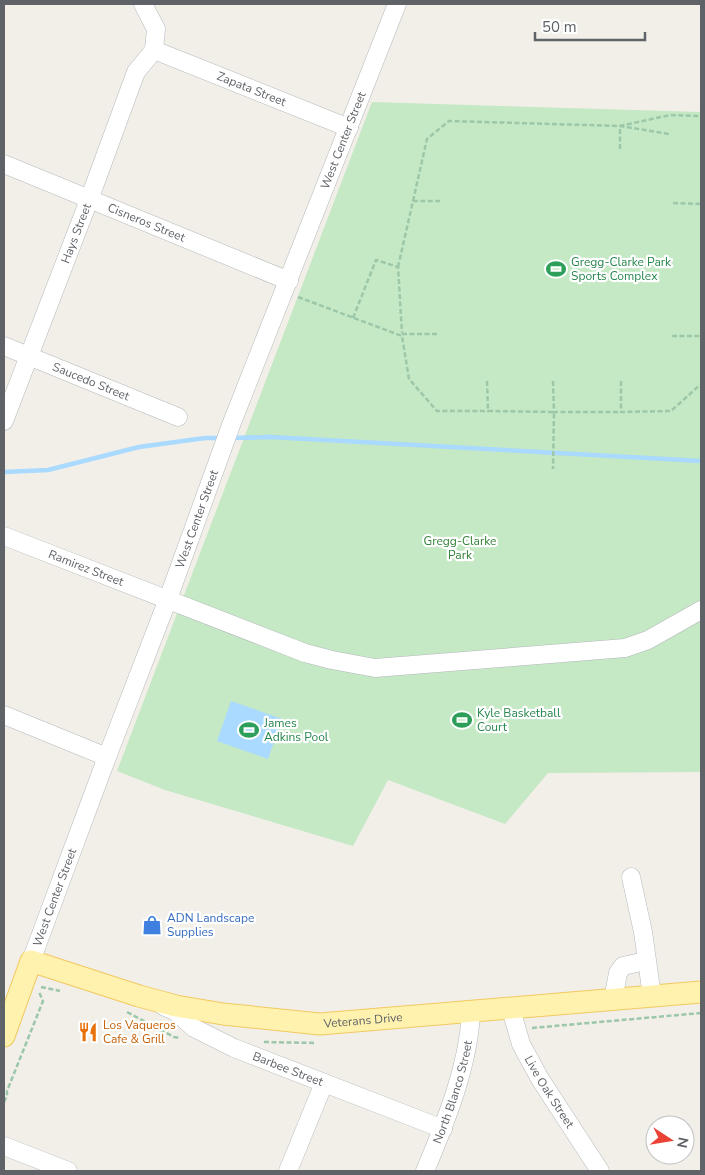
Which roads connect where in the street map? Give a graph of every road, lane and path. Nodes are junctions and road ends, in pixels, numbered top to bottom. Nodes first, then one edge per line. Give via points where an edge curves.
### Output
1 (143, 4) edge
2 (398, 4) edge
3 (154, 50) junction
4 (701, 116) edge
5 (620, 126) junction
6 (349, 128) junction
7 (669, 134) dead end
8 (620, 149) dead end
9 (4, 164) edge
10 (89, 200) junction
11 (413, 201) junction
12 (440, 201) dead end
13 (673, 203) dead end
14 (701, 204) edge
15 (398, 267) junction
16 (287, 287) junction
17 (353, 318) junction
18 (402, 334) junction
19 (439, 334) dead end
20 (672, 336) dead end
21 (701, 336) edge
22 (4, 346) edge
23 (28, 357) junction
24 (487, 380) dead end
25 (553, 381) dead end
26 (621, 381) dead end
27 (701, 384) edge
28 (488, 411) junction
29 (554, 412) junction
30 (621, 412) junction
31 (178, 417) dead end
32 (4, 421) edge
33 (554, 469) dead end
34 (4, 536) edge
35 (168, 599) junction
36 (701, 610) edge
37 (4, 715) edge
38 (106, 757) junction
39 (631, 877) dead end
40 (31, 961) junction
41 (646, 961) junction
42 (65, 992) dead end
43 (701, 992) edge
44 (139, 996) junction
45 (652, 996) junction
46 (614, 1000) junction
47 (511, 1009) junction
48 (121, 1010) dead end
49 (471, 1011) junction
50 (701, 1013) edge
51 (530, 1028) dead end
52 (4, 1036) edge
53 (181, 1038) dead end
54 (324, 1083) junction
55 (4, 1102) edge
56 (443, 1129) junction
57 (4, 1146) edge
58 (68, 1171) edge
59 (288, 1171) edge
60 (425, 1171) edge
61 (600, 1171) edge

1 - 3 street via 156,29
2 - 6 street, West Center Street
3 - 6 street, Zapata Street
3 - 10 street, Hays Street via 136,72
4 - 5 path via 670,115
5 - 7 path
5 - 8 path
5 - 11 path via 449,121 427,139
6 - 16 street, West Center Street
9 - 10 street, Cisneros Street
10 - 16 street, Cisneros Street
10 - 23 street, Hays Street
11 - 12 path
11 - 15 path
13 - 14 path
15 - 17 path via 376,260
15 - 18 path
16 - 17 path
16 - 35 street, West Center Street via 231,426
17 - 18 path
18 - 19 path
18 - 28 path via 408,379 437,411
20 - 21 path
22 - 23 street, Saucedo Street
23 - 31 street, Saucedo Street
23 - 32 street, Hays Street
24 - 28 path
25 - 29 path
26 - 30 path
27 - 30 path via 670,411
28 - 29 path
29 - 30 path
29 - 33 path
34 - 35 street, Ramirez Street
35 - 36 street, Ramirez Street via 305,653 376,668 625,648 648,640
35 - 38 street, West Center Street
37 - 38 street
38 - 40 street, West Center Street
39 - 41 street
40 - 44 main road, Veterans Drive
40 - 52 main road, West Center Street
41 - 45 street
41 - 46 street via 623,966 618,973
42 - 55 path via 42,986 38,988 43,1001
43 - 45 main road, Veterans Drive
44 - 49 main road, Veterans Drive via 223,1014 320,1024
44 - 54 street, Barbee Street via 175,1011 194,1028 234,1048
45 - 46 main road, Veterans Drive
46 - 47 main road, Veterans Drive
47 - 49 main road, Veterans Drive
47 - 61 street, Live Oak Street via 521,1044 540,1079
48 - 53 path
49 - 56 street, North Blanco Street via 468,1048
50 - 51 path
54 - 56 street, Barbee Street
54 - 59 street
56 - 60 street, North Blanco Street
57 - 58 street

